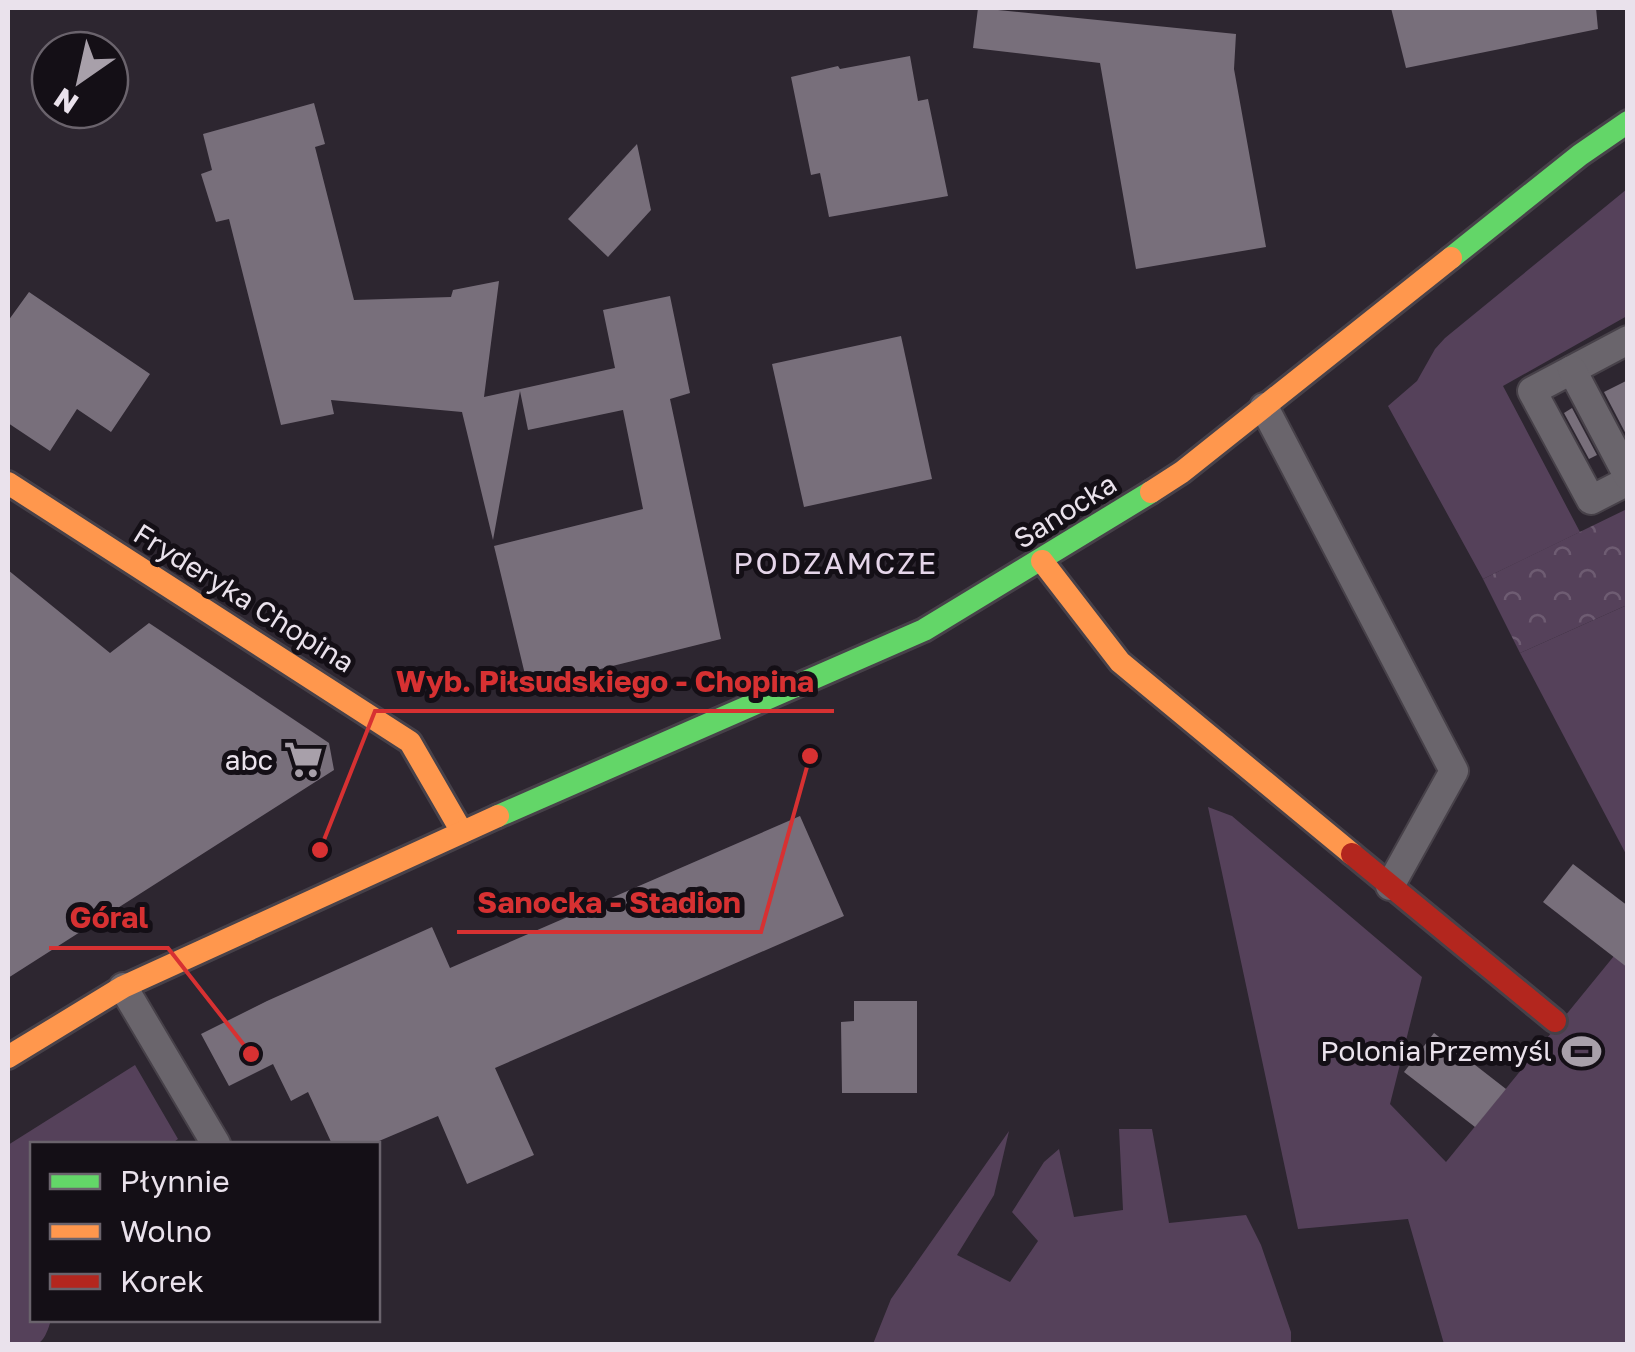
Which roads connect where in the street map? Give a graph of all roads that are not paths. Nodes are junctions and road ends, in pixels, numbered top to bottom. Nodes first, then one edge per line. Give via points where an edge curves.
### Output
1 (1628, 122) edge
2 (1623, 352) edge
3 (1572, 370) junction
4 (1264, 407) junction
5 (1628, 478) edge
6 (8, 483) edge
7 (1042, 562) junction
8 (462, 832) junction
9 (1390, 886) junction
10 (123, 987) junction
11 (1556, 1021) dead end
12 (8, 1058) edge
13 (215, 1142) edge

1 - 4 main road, Sanocka
2 - 3 lane
3 - 5 lane
3 - 5 lane via 1532,391 1591,500
4 - 7 main road, Sanocka via 1182,472
4 - 9 lane via 1454,772
6 - 8 main road, Fryderyka Chopina via 410,742
7 - 8 main road, Sanocka via 924,630
7 - 9 main road via 1120,662
8 - 10 main road, Sanocka
9 - 11 main road
10 - 12 main road, Sanocka
10 - 13 lane

